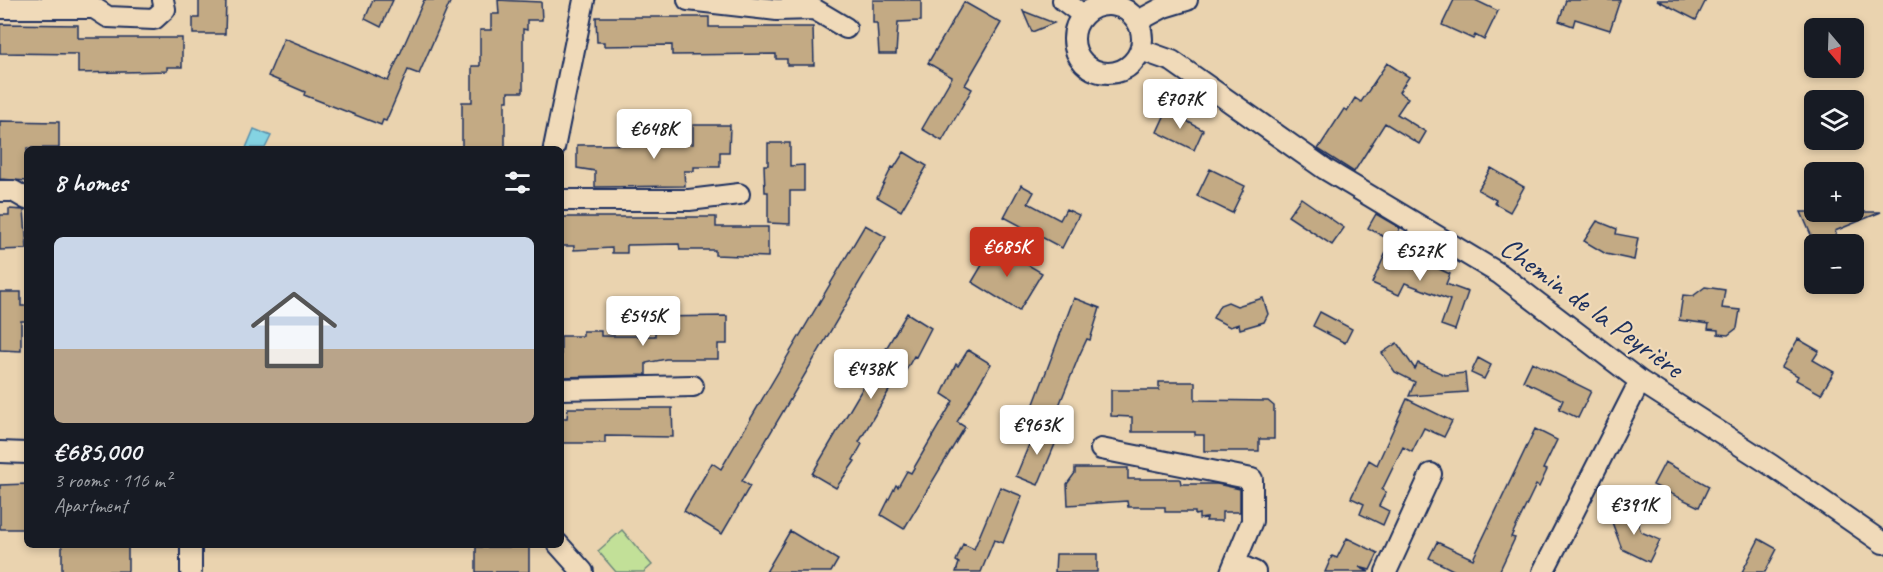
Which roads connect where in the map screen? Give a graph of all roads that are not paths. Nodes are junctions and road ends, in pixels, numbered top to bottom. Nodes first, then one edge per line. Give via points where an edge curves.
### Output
1 (163, 0) edge
2 (584, 0) edge
3 (688, 0) edge
4 (1063, 0) edge
5 (1187, 0) edge
6 (1117, 2) edge
7 (98, 4) edge
8 (0, 8) edge
9 (1083, 15) junction
10 (1138, 21) junction
11 (846, 28) dead end
12 (1141, 50) junction
13 (554, 146) edge
14 (0, 192) edge
15 (739, 194) dead end
16 (24, 198) edge
17 (564, 200) edge
18 (1640, 381) junction
19 (693, 386) dead end
20 (564, 389) edge
21 (1101, 449) dead end
22 (0, 452) edge
23 (24, 453) edge
24 (1431, 474) dead end
25 (1883, 543) edge
26 (190, 548) edge
27 (562, 548) edge
28 (1233, 568) edge
29 (191, 572) edge
30 (583, 572) edge
31 (1255, 572) edge
32 (1386, 572) edge
33 (1543, 572) edge

1 - 7 street via 165,9 154,19 108,18
2 - 13 street
3 - 11 street via 777,10 814,9
4 - 9 street
5 - 10 street
6 - 9 street via 1098,6
6 - 10 street
7 - 8 street
9 - 12 street via 1077,23 1074,42 1076,52 1089,68 1119,71 1136,59
10 - 12 street
12 - 18 street, Chemin de la Peyrière via 1172,61 1325,169 1500,274
14 - 16 street via 13,191
15 - 17 street via 689,200
18 - 25 street, Chemin de la Peyrière
18 - 33 street
19 - 20 street
21 - 28 street via 1252,479 1252,521
22 - 23 street
24 - 32 street
26 - 29 street
27 - 30 street
28 - 31 street

